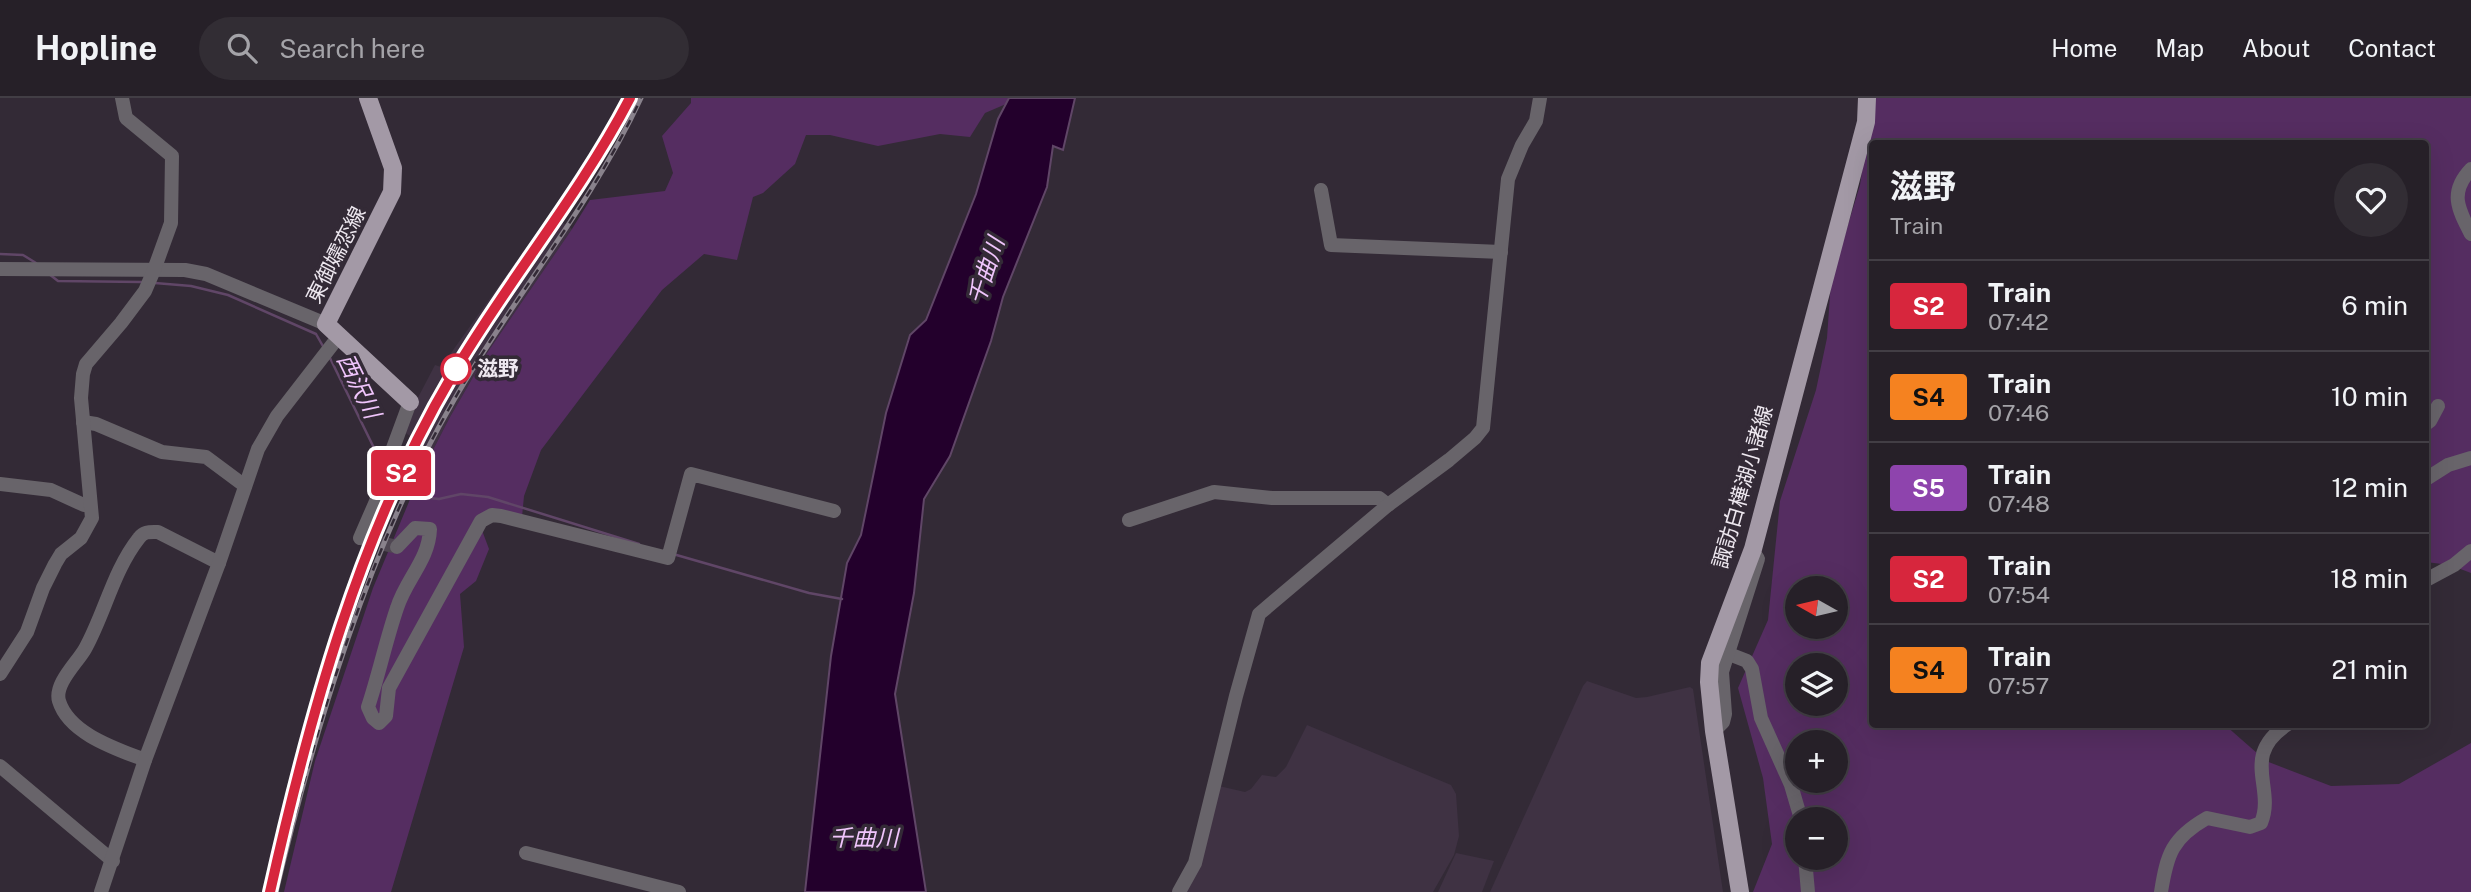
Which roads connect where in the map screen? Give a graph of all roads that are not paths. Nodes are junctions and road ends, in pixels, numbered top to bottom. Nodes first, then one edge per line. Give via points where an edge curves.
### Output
1 (122, 98) edge
2 (368, 98) edge
3 (1540, 98) edge
4 (1867, 98) edge
5 (2471, 169) edge
6 (1321, 190) dead end
7 (2471, 234) edge
8 (1501, 251) junction
9 (0, 269) edge
10 (151, 278) junction
11 (330, 341) junction
12 (410, 402) joint
13 (2438, 406) dead end
14 (83, 422) junction
15 (2429, 422) edge
16 (2471, 458) edge
17 (2429, 477) edge
18 (0, 484) edge
19 (245, 486) junction
20 (89, 505) junction
21 (1388, 505) junction
22 (834, 511) dead end
23 (1129, 520) dead end
24 (360, 538) dead end
25 (397, 547) dead end
26 (1753, 549) junction
27 (2471, 551) edge
28 (219, 563) junction
29 (2429, 578) edge
30 (1729, 654) junction
31 (0, 674) edge
32 (2282, 728) edge
33 (1714, 731) junction
34 (145, 760) junction
35 (0, 766) edge
36 (1797, 807) edge
37 (526, 853) dead end
38 (113, 861) junction
39 (1806, 870) edge
40 (101, 892) edge
41 (679, 892) edge
42 (1179, 892) edge
43 (1740, 892) edge
44 (1808, 892) edge
45 (2161, 892) edge

1 - 10 street via 126,118 172,156 171,223
2 - 11 main road, 東御嬬恋線 via 393,168 392,192
3 - 8 street via 1536,121 1508,179
4 - 26 main road, 諏訪白樺湖小諸線 via 1866,122
5 - 7 street via 2459,186 2457,201
6 - 8 street via 1331,245
8 - 21 street via 1483,428
9 - 10 street
10 - 11 street via 186,270 206,274
10 - 14 street via 121,323 86,363
11 - 12 main road
11 - 19 street via 269,427
12 - 24 street
13 - 15 street
14 - 19 street via 162,452 205,457
14 - 20 street
16 - 17 street
18 - 20 street via 51,490
19 - 28 street
20 - 31 street via 92,518 81,538 55,564 27,632
21 - 23 street via 1379,498 1272,498 1213,492
21 - 42 street via 1259,614 1195,863
22 - 25 street via 691,474 668,558 487,516 390,688 386,716 379,723 369,707 398,605 423,560 430,528 415,528
26 - 30 street via 1758,559
26 - 33 main road, 諏訪白樺湖小諸線 via 1710,663
27 - 29 street
28 - 34 street
28 - 34 street via 158,532 140,536 115,577 84,650 61,686 58,699 68,718 93,738
30 - 33 street via 1722,672 1725,714
30 - 36 street via 1752,669 1760,718
32 - 45 street via 2266,744 2260,775 2266,812 2261,823 2250,827 2207,818 2199,822 2168,854
33 - 43 main road, 諏訪白樺湖小諸線
34 - 38 street
35 - 38 street
37 - 41 street
38 - 40 street
39 - 44 street

